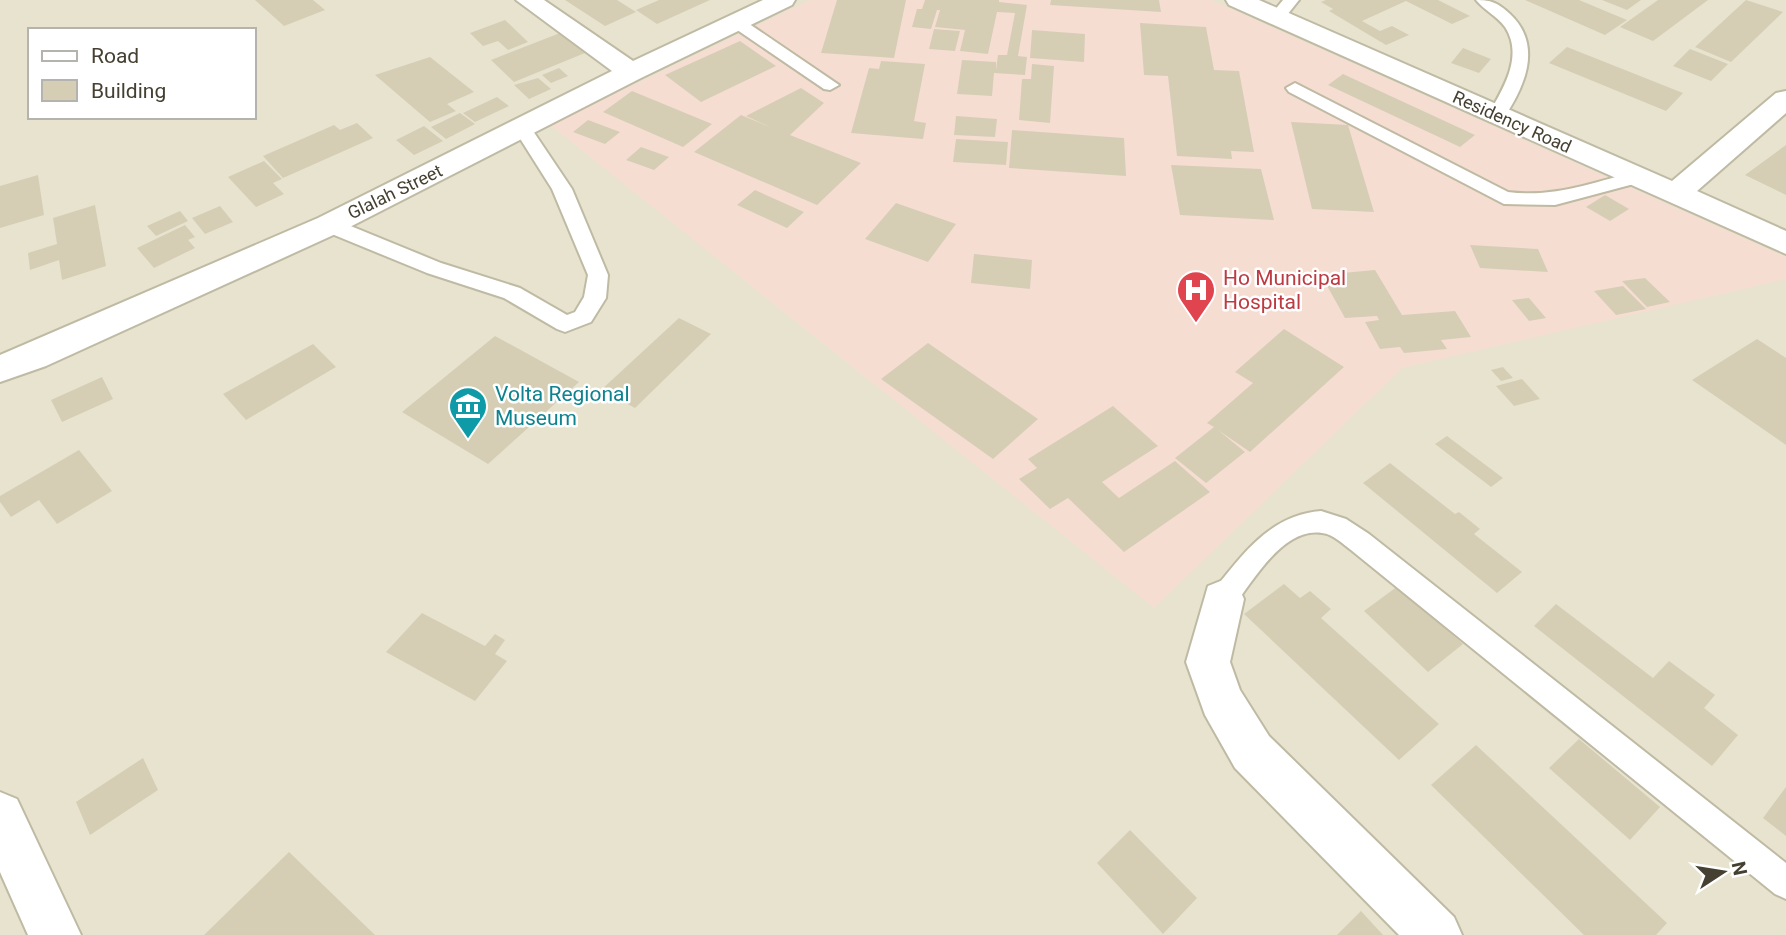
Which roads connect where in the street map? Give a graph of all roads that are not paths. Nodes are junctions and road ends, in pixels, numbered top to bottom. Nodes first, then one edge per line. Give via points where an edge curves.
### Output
1 (528, 0) edge
2 (783, 0) edge
3 (1238, 0) edge
4 (1485, 0) edge
5 (1284, 9) edge
6 (736, 22) junction
7 (631, 72) junction
8 (830, 85) dead end
9 (1295, 88) dead end
10 (1786, 99) edge
11 (1497, 115) junction
12 (523, 129) junction
13 (1638, 177) junction
14 (1675, 194) junction
15 (329, 225) junction
16 (1786, 243) edge
17 (0, 369) edge
18 (1223, 599) joint
19 (0, 816) edge
20 (1786, 883) edge
21 (55, 935) edge
22 (1436, 935) edge

1 - 7 street
2 - 6 street, Glalah Street
3 - 5 street, Residency Road
4 - 11 lane via 1513,26 1520,47 1521,73
5 - 11 street, Residency Road
6 - 7 street, Glalah Street
6 - 8 lane
7 - 12 street, Glalah Street
9 - 13 lane via 1504,198 1527,202 1574,197
10 - 14 street
11 - 13 street, Residency Road
12 - 15 street, Glalah Street
12 - 15 lane via 562,189 598,275 595,298 583,317 565,324 512,293 434,268
13 - 14 street, Residency Road
14 - 16 street, Residency Road
15 - 17 street, Glalah Street
18 - 20 lane via 1263,550 1294,526 1322,522 1337,527
18 - 22 street via 1208,662 1221,700 1252,752
19 - 21 street

